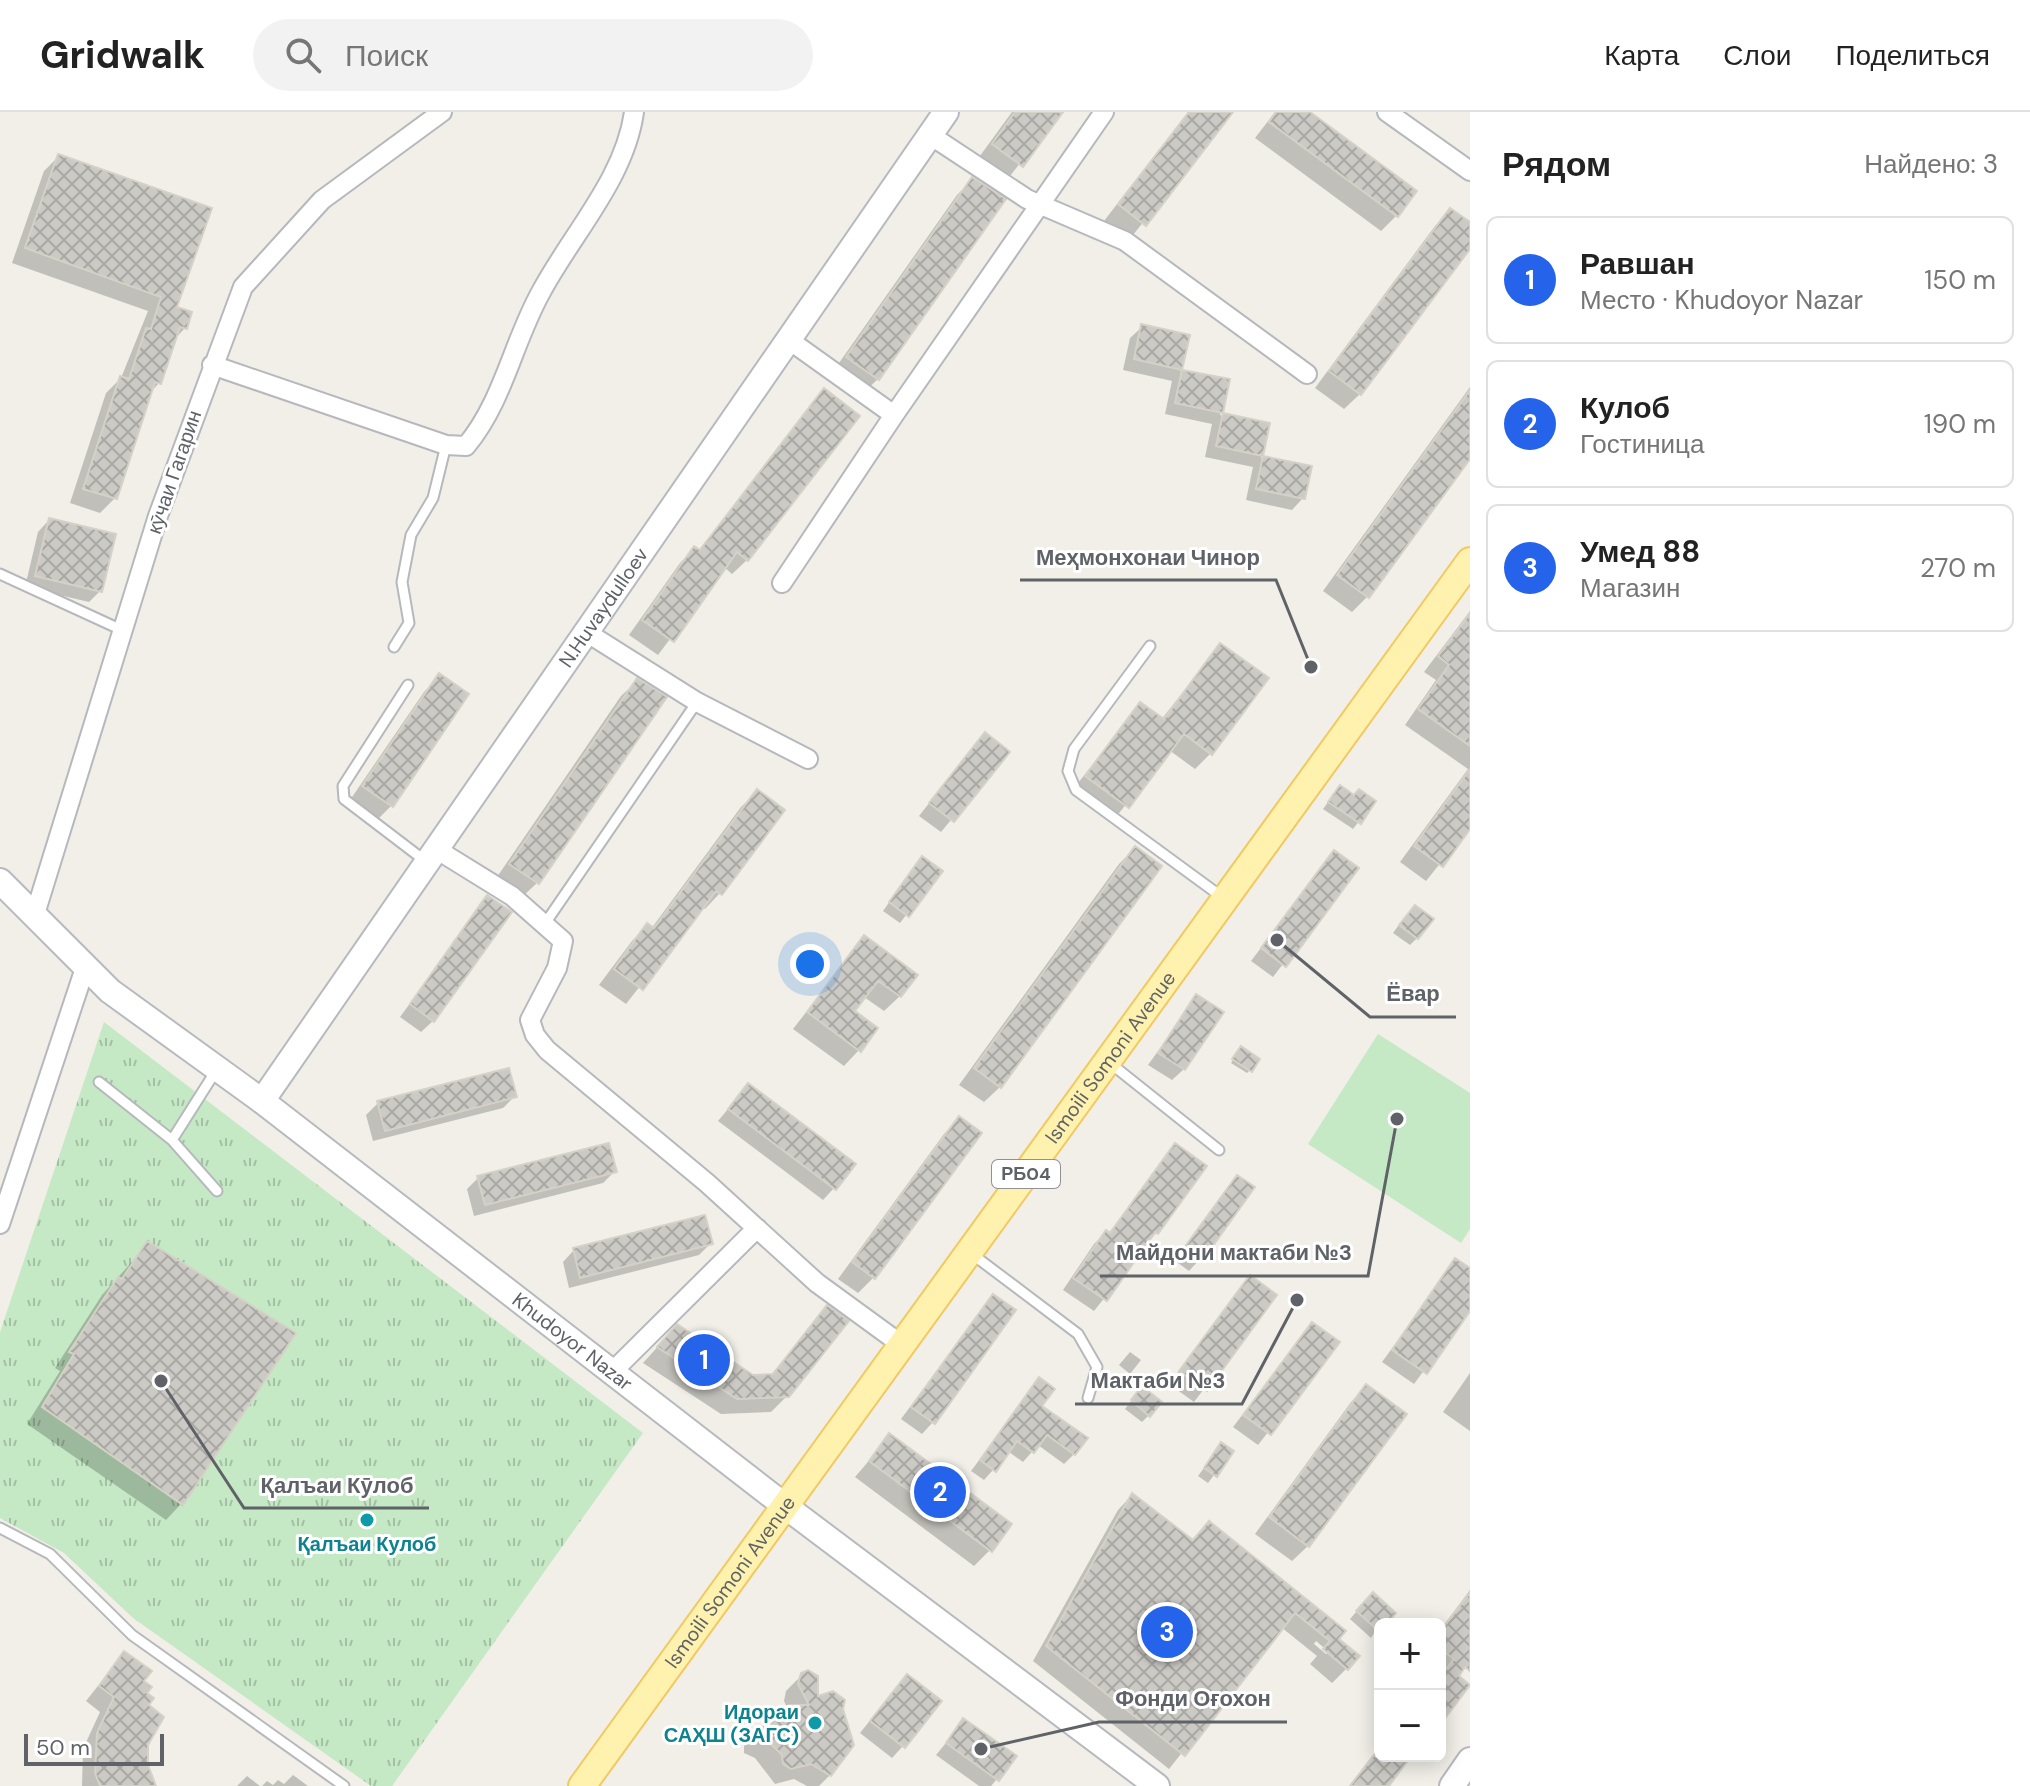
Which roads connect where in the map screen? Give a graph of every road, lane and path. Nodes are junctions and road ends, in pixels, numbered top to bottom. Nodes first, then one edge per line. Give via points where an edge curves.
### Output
1 (634, 112) edge
2 (946, 112) edge
3 (1104, 112) edge
4 (1387, 112) edge
5 (437, 113) edge
6 (930, 135) junction
7 (1470, 171) edge
8 (1041, 205) junction
9 (789, 340) junction
10 (212, 365) junction
11 (1307, 374) dead end
12 (894, 415) junction
13 (446, 445) junction
14 (1470, 561) edge
15 (0, 574) edge
16 (782, 583) dead end
17 (124, 631) junction
18 (586, 632) junction
19 (1150, 646) dead end
20 (394, 647) dead end
21 (408, 685) dead end
22 (697, 702) junction
23 (808, 759) dead end
24 (432, 856) junction
25 (0, 881) edge
26 (1225, 899) junction
27 (35, 914) junction
28 (544, 925) junction
29 (86, 965) junction
30 (1107, 1061) junction
31 (217, 1069) junction
32 (99, 1082) dead end
33 (262, 1101) junction
34 (172, 1140) junction
35 (1219, 1150) dead end
36 (217, 1191) dead end
37 (4, 1202) edge
38 (0, 1224) edge
39 (757, 1228) junction
40 (969, 1252) junction
41 (902, 1345) junction
42 (612, 1372) junction
43 (1088, 1398) dead end
44 (785, 1506) junction
45 (0, 1528) edge
46 (1470, 1760) edge
47 (344, 1786) edge
48 (582, 1786) edge
49 (1157, 1786) edge
50 (1452, 1786) edge

1 - 13 street via 622,157 540,294 484,425 466,446
2 - 6 street, N.Huvaydulloev
3 - 8 street
4 - 7 street
5 - 10 street, кӯчаи Гагарин via 322,200 243,287
6 - 8 street
6 - 9 street, N.Huvaydulloev
8 - 11 street via 1125,241
8 - 12 street
9 - 12 street
9 - 18 street, N.Huvaydulloev
10 - 13 street
10 - 17 street, кӯчаи Гагарин
12 - 16 street
13 - 20 lane via 433,498 411,535 402,582 409,623
14 - 26 main road, Ismoili Somoni Avenue / РБ04
15 - 17 lane
17 - 27 street, кӯчаи Гагарин
18 - 22 street
18 - 24 street, N.Huvaydulloev
19 - 26 lane via 1074,749 1068,771 1076,790
21 - 24 lane via 343,786 344,799
22 - 23 street
22 - 28 lane
24 - 28 street via 512,896
24 - 33 street, N.Huvaydulloev
25 - 27 street, Khudoyor Nazar
26 - 30 main road, Ismoili Somoni Avenue / РБ04
27 - 29 street, Khudoyor Nazar
28 - 39 street via 563,941 557,968 530,1020 535,1035
29 - 31 street, Khudoyor Nazar via 110,991
29 - 37 street
30 - 35 lane
30 - 40 main road, Ismoili Somoni Avenue / РБ04
31 - 33 street, Khudoyor Nazar
31 - 34 lane
32 - 34 lane
33 - 42 street, Khudoyor Nazar
34 - 36 lane
37 - 38 street
39 - 41 street via 817,1283
39 - 42 street
40 - 41 main road, Ismoili Somoni Avenue / РБ04
40 - 43 lane via 1078,1334 1097,1367
41 - 44 main road, Ismoili Somoni Avenue / РБ04
42 - 44 street, Khudoyor Nazar
44 - 48 main road, Ismoili Somoni Avenue / РБ04
44 - 49 street, Khudoyor Nazar
45 - 47 lane via 50,1554 132,1635
46 - 50 street

